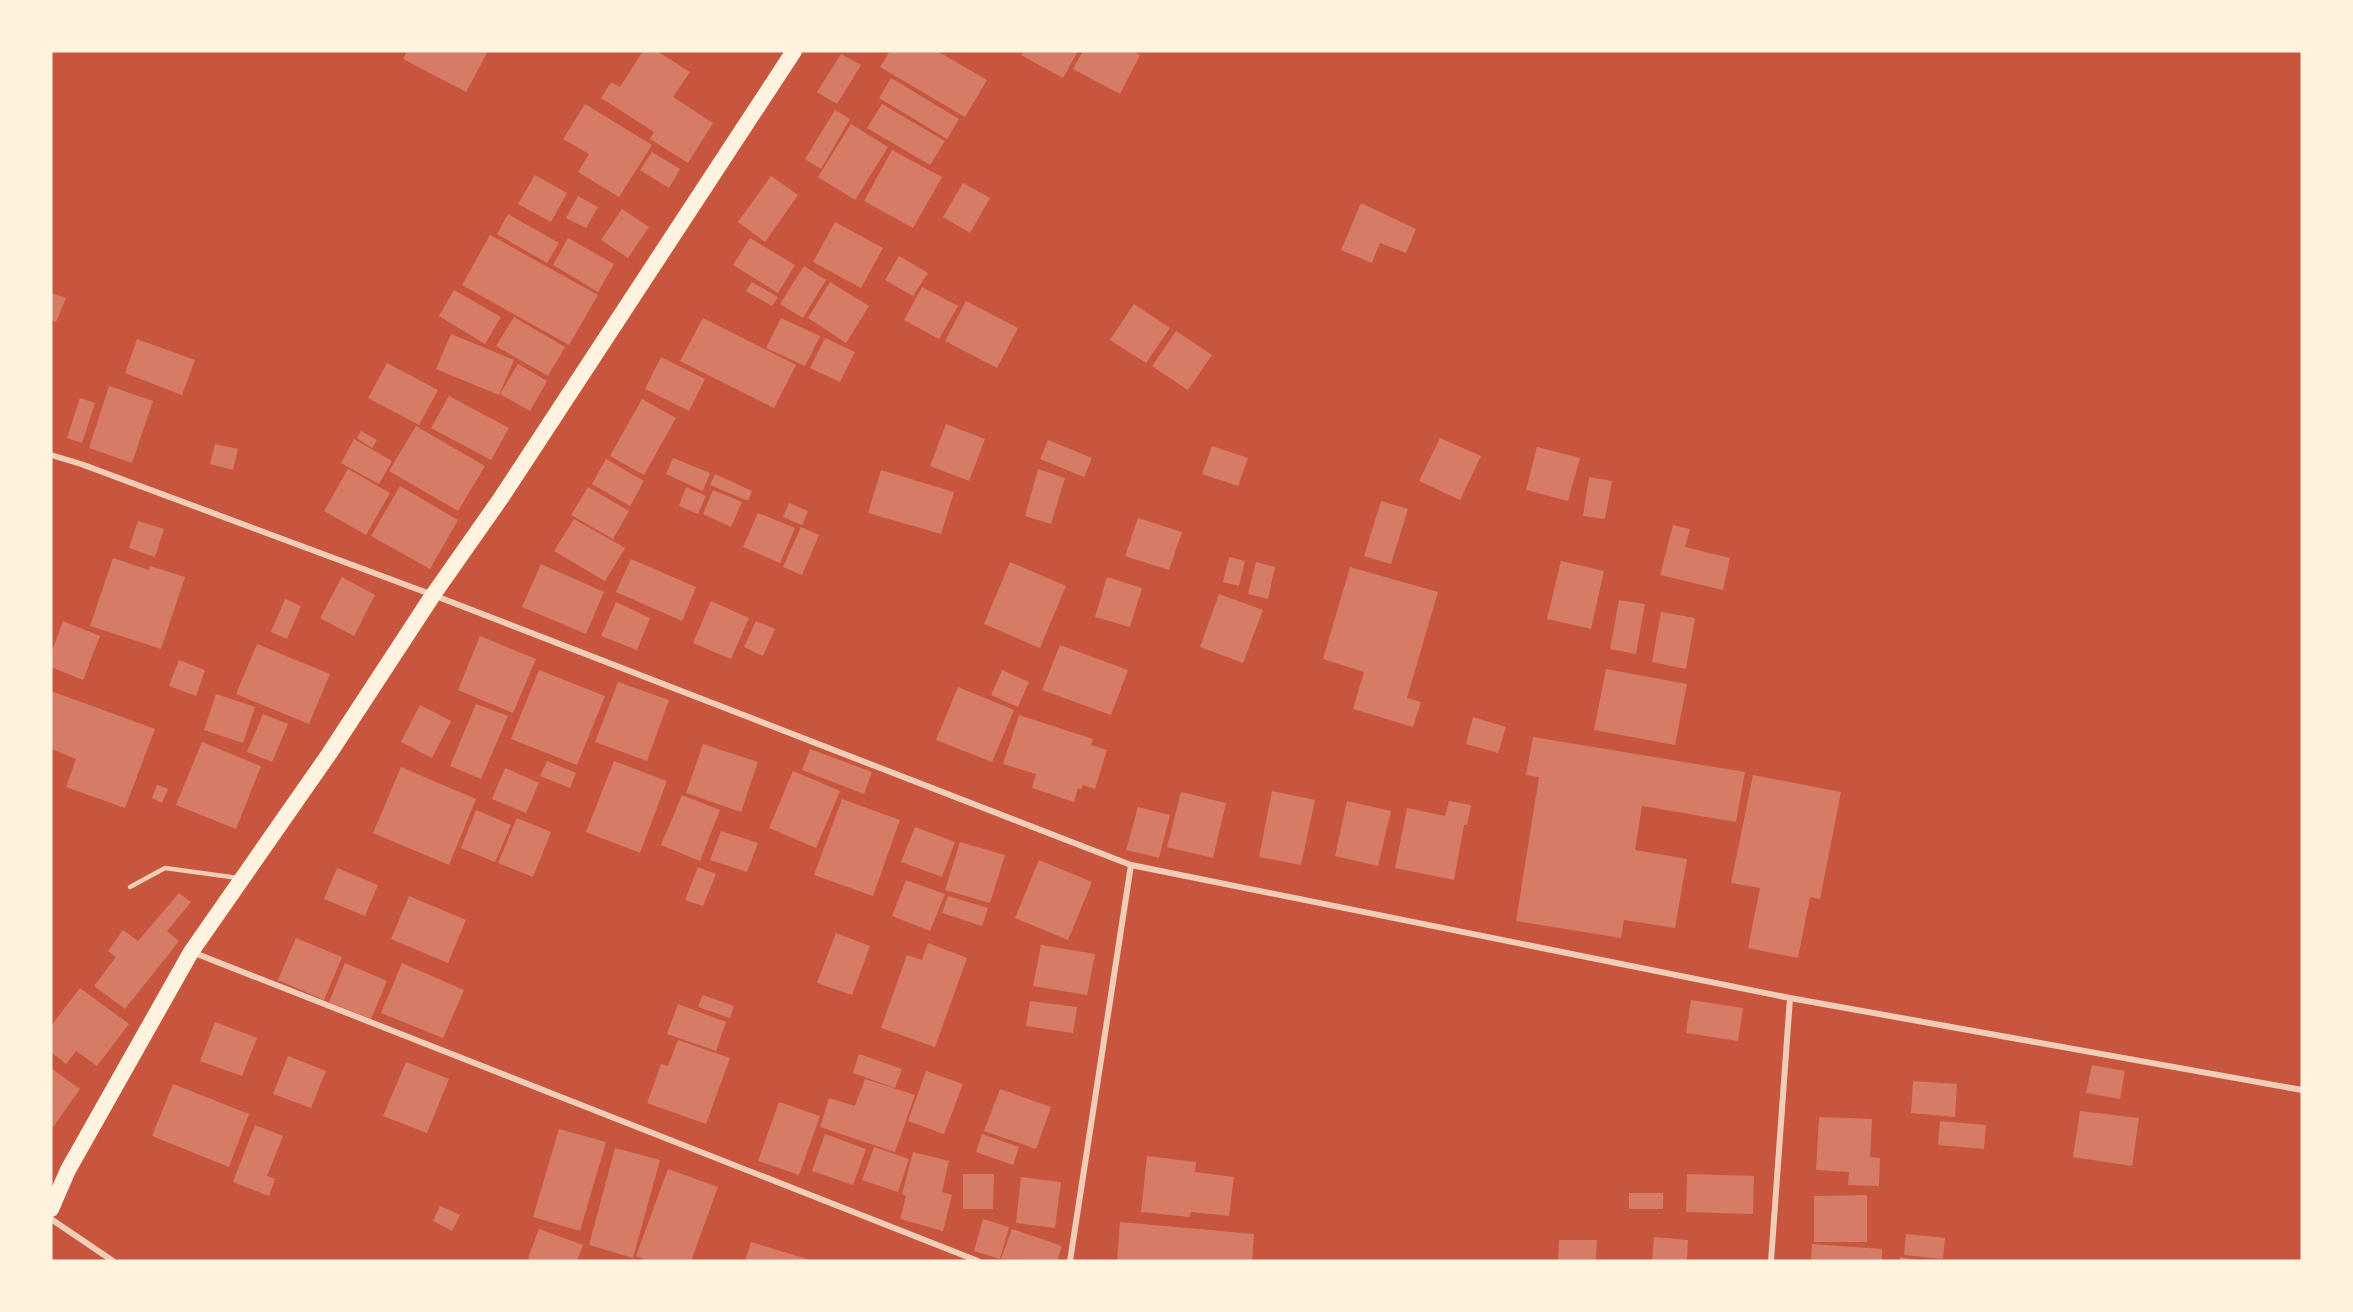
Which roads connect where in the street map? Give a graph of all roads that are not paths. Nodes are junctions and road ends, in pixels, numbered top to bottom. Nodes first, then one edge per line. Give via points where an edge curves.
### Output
1 (794, 51) edge
2 (51, 455) edge
3 (432, 595) junction
4 (1131, 865) junction
5 (242, 879) junction
6 (130, 887) dead end
7 (191, 952) junction
8 (1790, 998) junction
9 (2302, 1090) edge
10 (51, 1209) edge
11 (51, 1219) edge
12 (113, 1261) edge
13 (978, 1261) edge
14 (1070, 1261) edge
15 (1771, 1261) edge

1 - 3 highway via 501,498
2 - 3 street
3 - 4 street
3 - 5 highway
4 - 8 street
4 - 14 street
5 - 6 lane via 165,868
5 - 7 highway
7 - 10 highway via 68,1170
7 - 13 street
8 - 9 street
8 - 15 street
11 - 12 street

